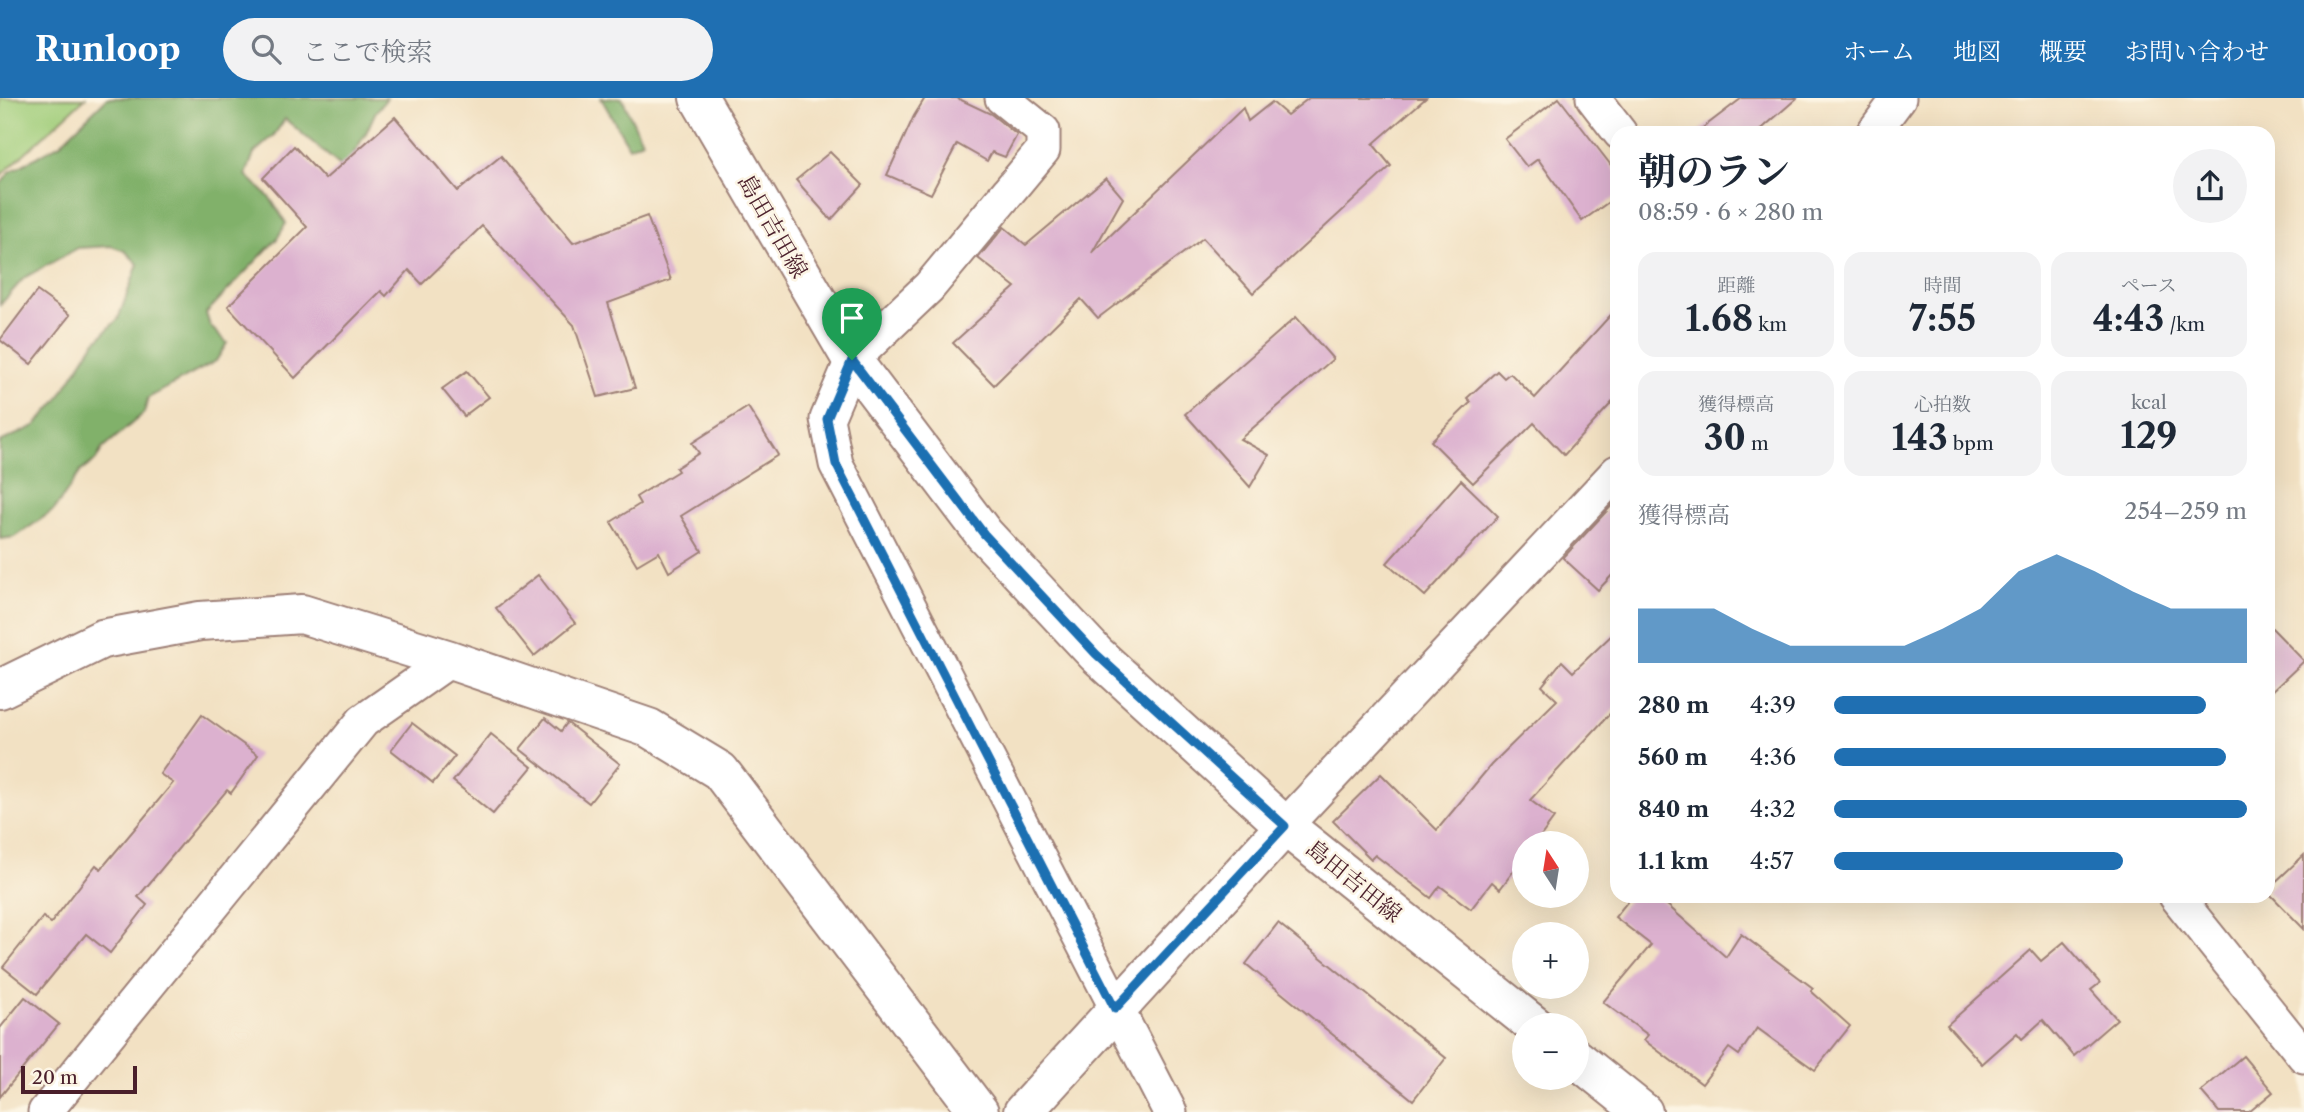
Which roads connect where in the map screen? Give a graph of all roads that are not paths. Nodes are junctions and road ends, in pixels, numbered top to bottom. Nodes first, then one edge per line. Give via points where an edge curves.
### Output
1 (699, 98) edge
2 (1002, 98) edge
3 (1593, 98) edge
4 (1899, 98) edge
5 (1615, 126) edge
6 (1878, 126) edge
7 (852, 360) junction
8 (1610, 479) edge
9 (450, 660) junction
10 (0, 689) edge
11 (1285, 826) junction
12 (2182, 903) edge
13 (1115, 1009) junction
14 (1519, 1013) edge
15 (2304, 1056) edge
16 (1589, 1069) edge
17 (46, 1112) edge
18 (979, 1112) edge
19 (1023, 1112) edge
20 (1170, 1112) edge
21 (1643, 1112) edge

1 - 7 street, 島田吉田線
2 - 7 street via 1043,131 1043,150 929,286
3 - 5 street
4 - 6 street
7 - 11 street, 島田吉田線 via 984,534 1096,654
7 - 13 street via 827,419 836,464
8 - 11 street
9 - 10 street via 302,614 200,621 102,639
9 - 17 street via 363,721
9 - 18 street via 649,728 720,771
11 - 13 street
11 - 14 street, 島田吉田線
12 - 15 street
13 - 19 street
13 - 20 street
16 - 21 street

